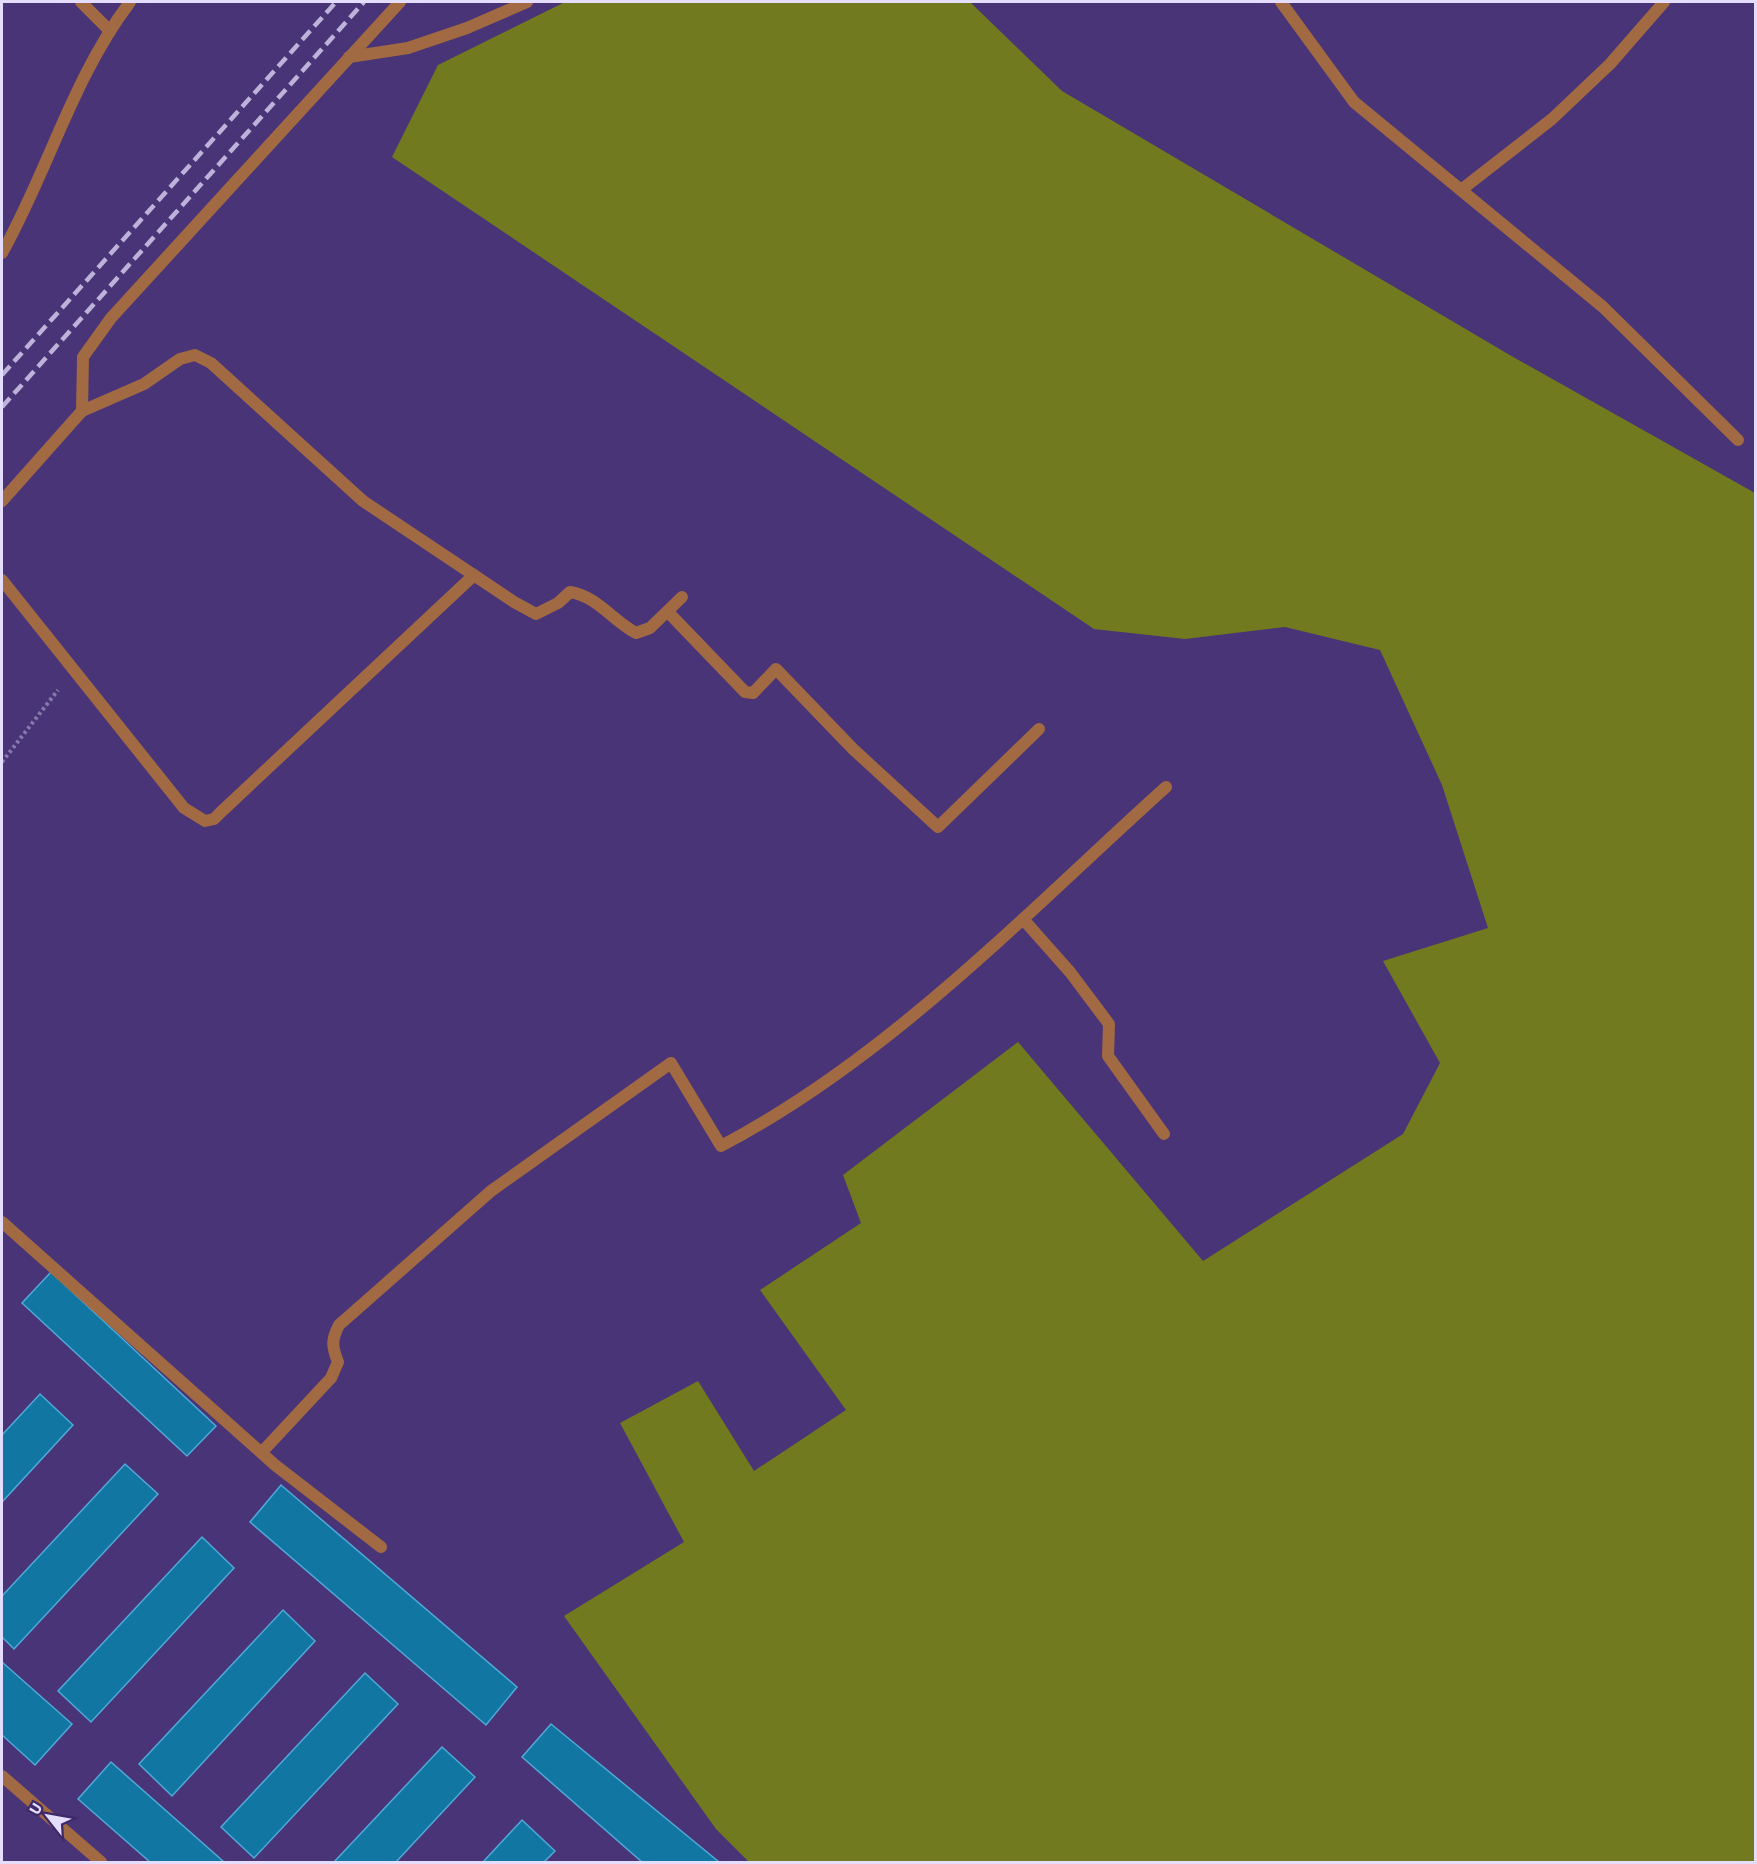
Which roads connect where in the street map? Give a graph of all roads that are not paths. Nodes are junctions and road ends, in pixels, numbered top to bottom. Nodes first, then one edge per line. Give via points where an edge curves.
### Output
1 (81, 2) edge
2 (130, 2) edge
3 (400, 2) edge
4 (527, 2) edge
5 (1281, 2) edge
6 (1664, 2) edge
7 (110, 31) junction
8 (349, 57) junction
9 (1461, 190) junction
10 (2, 253) edge
11 (82, 411) junction
12 (1738, 440) dead end
13 (2, 501) edge
14 (474, 575) junction
15 (2, 580) edge
16 (682, 597) dead end
17 (668, 612) junction
18 (1039, 729) dead end
19 (1166, 787) dead end
20 (1023, 919) junction
21 (1164, 1134) dead end
22 (2, 1222) edge
23 (262, 1452) junction
24 (381, 1546) dead end
25 (2, 1776) edge
26 (101, 1863) edge

1 - 7 street
2 - 7 street
3 - 8 street
4 - 8 street via 408,48
5 - 9 street via 1354,102
6 - 9 street via 1577,95
7 - 10 street via 89,64
8 - 11 street via 111,318 83,357
9 - 12 street via 1603,307
11 - 13 street
11 - 14 street via 144,384 180,359 195,355 211,363 363,501
14 - 15 street via 214,819 205,821 184,808
14 - 17 street via 536,614 570,592 585,594 636,633 650,628
16 - 17 street
17 - 18 street via 745,692 753,693 776,669 853,749 938,827
19 - 20 street
20 - 21 street via 1109,1024 1108,1056
20 - 23 street via 958,980 840,1070 721,1146 670,1063 491,1191 339,1325 332,1338 338,1362 331,1378
22 - 23 street
23 - 24 street
25 - 26 street

